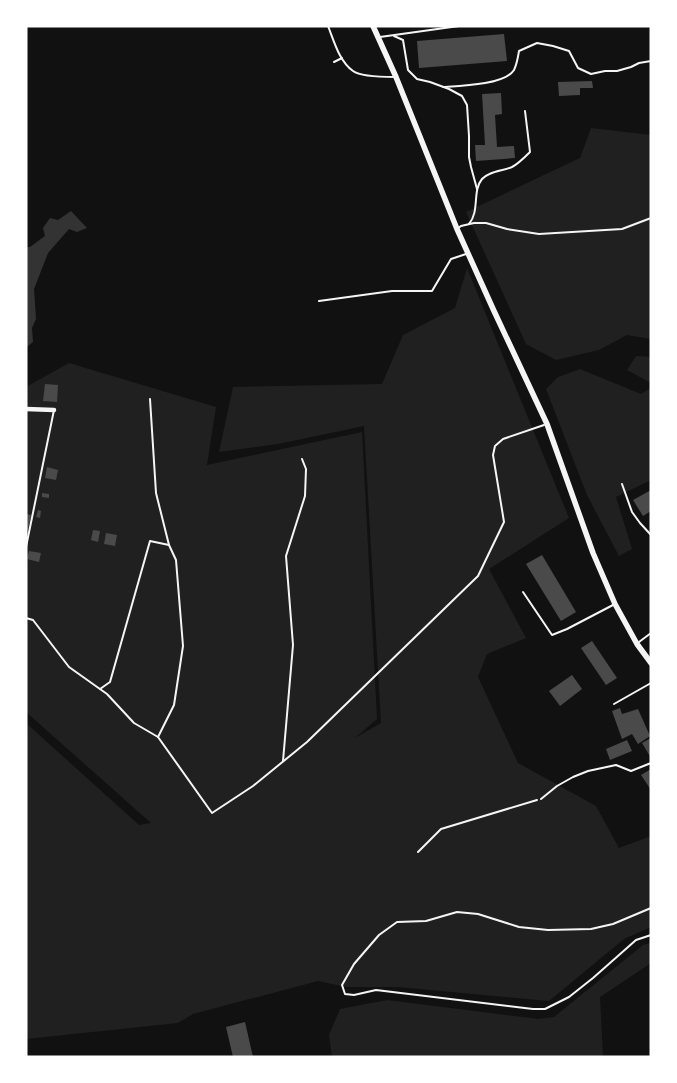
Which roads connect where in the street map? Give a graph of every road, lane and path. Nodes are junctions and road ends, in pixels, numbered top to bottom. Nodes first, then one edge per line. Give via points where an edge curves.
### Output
1 (328, 26) edge
2 (373, 26) edge
3 (459, 26) edge
4 (394, 36) junction
5 (378, 38) junction
6 (342, 58) junction
7 (651, 61) edge
8 (334, 62) dead end
9 (396, 77) junction
10 (443, 87) junction
11 (525, 111) dead end
12 (477, 189) junction
13 (651, 218) edge
14 (468, 224) junction
15 (458, 229) junction
16 (468, 254) junction
17 (320, 301) dead end
18 (150, 399) dead end
19 (26, 409) edge
20 (54, 410) joint
21 (547, 424) junction
22 (302, 459) dead end
23 (622, 484) dead end
24 (651, 535) edge
25 (169, 545) junction
26 (26, 548) edge
27 (522, 592) dead end
28 (615, 604) junction
29 (26, 618) edge
30 (651, 633) edge
31 (637, 644) junction
32 (651, 663) edge
33 (651, 683) edge
34 (100, 689) junction
35 (614, 704) dead end
36 (158, 737) junction
37 (283, 761) junction
38 (651, 763) edge
39 (541, 799) joint
40 (418, 852) dead end
41 (651, 908) edge
42 (651, 935) edge

1 - 6 lane
2 - 5 street
3 - 4 lane
4 - 5 lane
4 - 10 lane via 403,40 408,70 417,79
5 - 9 street
6 - 8 lane
6 - 9 lane via 354,72
7 - 10 lane via 617,71 591,74 578,68 569,51 537,43 519,51 513,71 504,78 476,85
9 - 15 street
10 - 12 lane via 462,96 467,105 470,167
11 - 12 lane via 530,152 511,168 482,178
12 - 14 lane via 473,219
13 - 14 lane via 622,229 539,234 486,223
14 - 15 lane
15 - 16 street
16 - 17 lane via 451,259 432,291 392,291
16 - 21 street
18 - 25 lane via 156,493
19 - 20 street
20 - 26 lane
21 - 28 street
21 - 37 lane via 503,439 495,446 493,454 504,522 478,576 307,742
22 - 37 lane via 306,469 305,496 286,556 293,645
23 - 24 lane via 632,512
25 - 34 lane via 150,541 110,682
25 - 36 lane via 176,560 183,646 174,705
27 - 28 lane via 552,635
28 - 31 street
29 - 34 lane via 33,620 69,667
30 - 31 lane
31 - 32 street
33 - 35 lane
34 - 36 lane via 134,723
36 - 37 lane via 212,813
38 - 39 lane via 631,771 616,765 588,771 557,786
39 - 40 path via 441,828
41 - 42 lane via 613,924 591,928 548,930 519,927 478,914 457,912 426,921 397,922 379,935 354,964 342,985 345,994 376,990 545,1009 569,997 636,940

